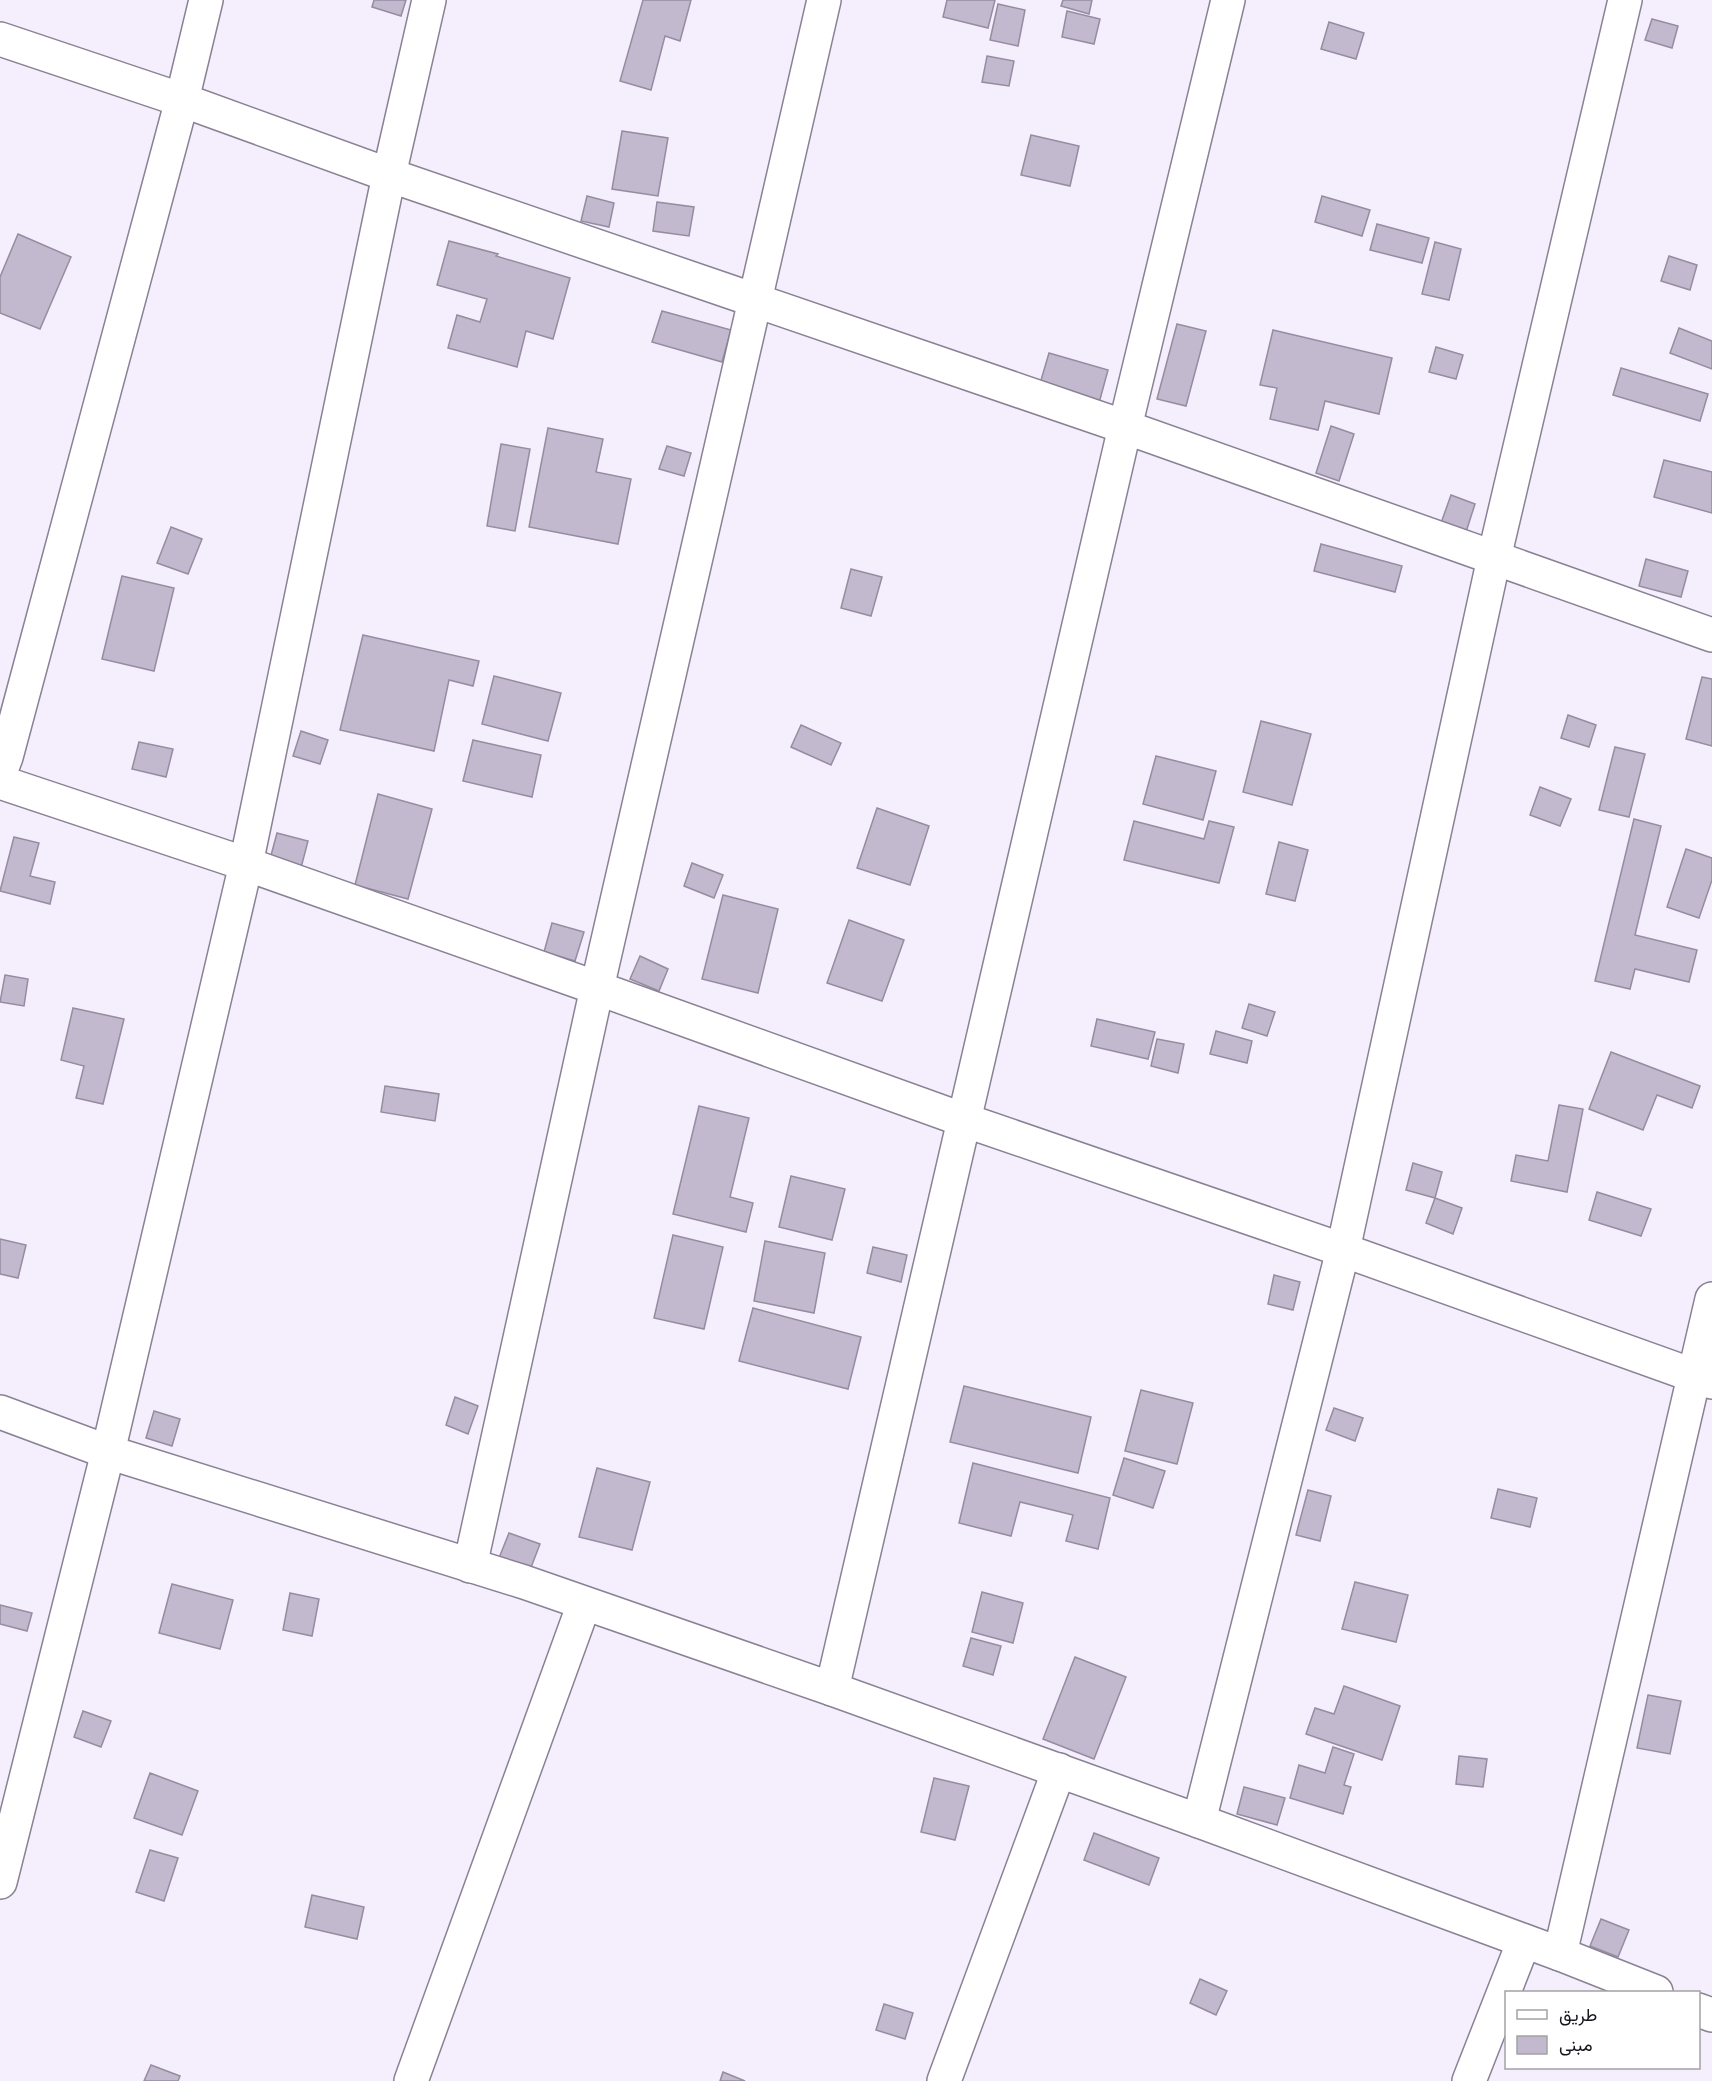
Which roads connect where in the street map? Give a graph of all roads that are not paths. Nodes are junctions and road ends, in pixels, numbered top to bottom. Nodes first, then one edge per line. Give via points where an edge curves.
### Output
1 (206, 0) edge
2 (429, 0) edge
3 (824, 0) edge
4 (1228, 0) edge
5 (1625, 0) edge
6 (0, 39) edge
7 (182, 100) junction
8 (389, 175) junction
9 (754, 299) junction
10 (1125, 427) junction
11 (1494, 558) junction
12 (1712, 635) edge
13 (0, 773) edge
14 (0, 782) edge
15 (246, 864) junction
16 (597, 987) junction
17 (964, 1120) junction
18 (1343, 1250) junction
19 (1712, 1299) edge
20 (1703, 1379) edge
21 (0, 1412) edge
22 (108, 1452) junction
23 (470, 1566) junction
24 (584, 1604) junction
25 (832, 1689) junction
26 (1059, 1770) junction
27 (1199, 1821) junction
28 (0, 1882) edge
29 (1524, 1941) junction
30 (1560, 1954) junction
31 (1653, 1991) edge
32 (411, 2081) edge
33 (944, 2081) edge
34 (1469, 2081) edge

1 - 7 street
2 - 8 street
3 - 9 street
4 - 10 street
5 - 11 street
6 - 7 street
7 - 8 street
7 - 13 street
8 - 9 street
8 - 15 street
9 - 10 street
9 - 16 street
10 - 11 street
10 - 17 street
11 - 12 street
11 - 18 street
14 - 15 street
15 - 16 street
15 - 22 street
16 - 17 street
16 - 23 street
17 - 18 street
17 - 25 street
18 - 20 street
18 - 27 street
19 - 20 street
20 - 30 street
21 - 22 street
22 - 23 street
22 - 28 street
23 - 24 street
24 - 25 street
24 - 32 street
25 - 26 street
26 - 27 street
26 - 33 street
27 - 29 street
29 - 30 street
29 - 34 street
30 - 31 street

